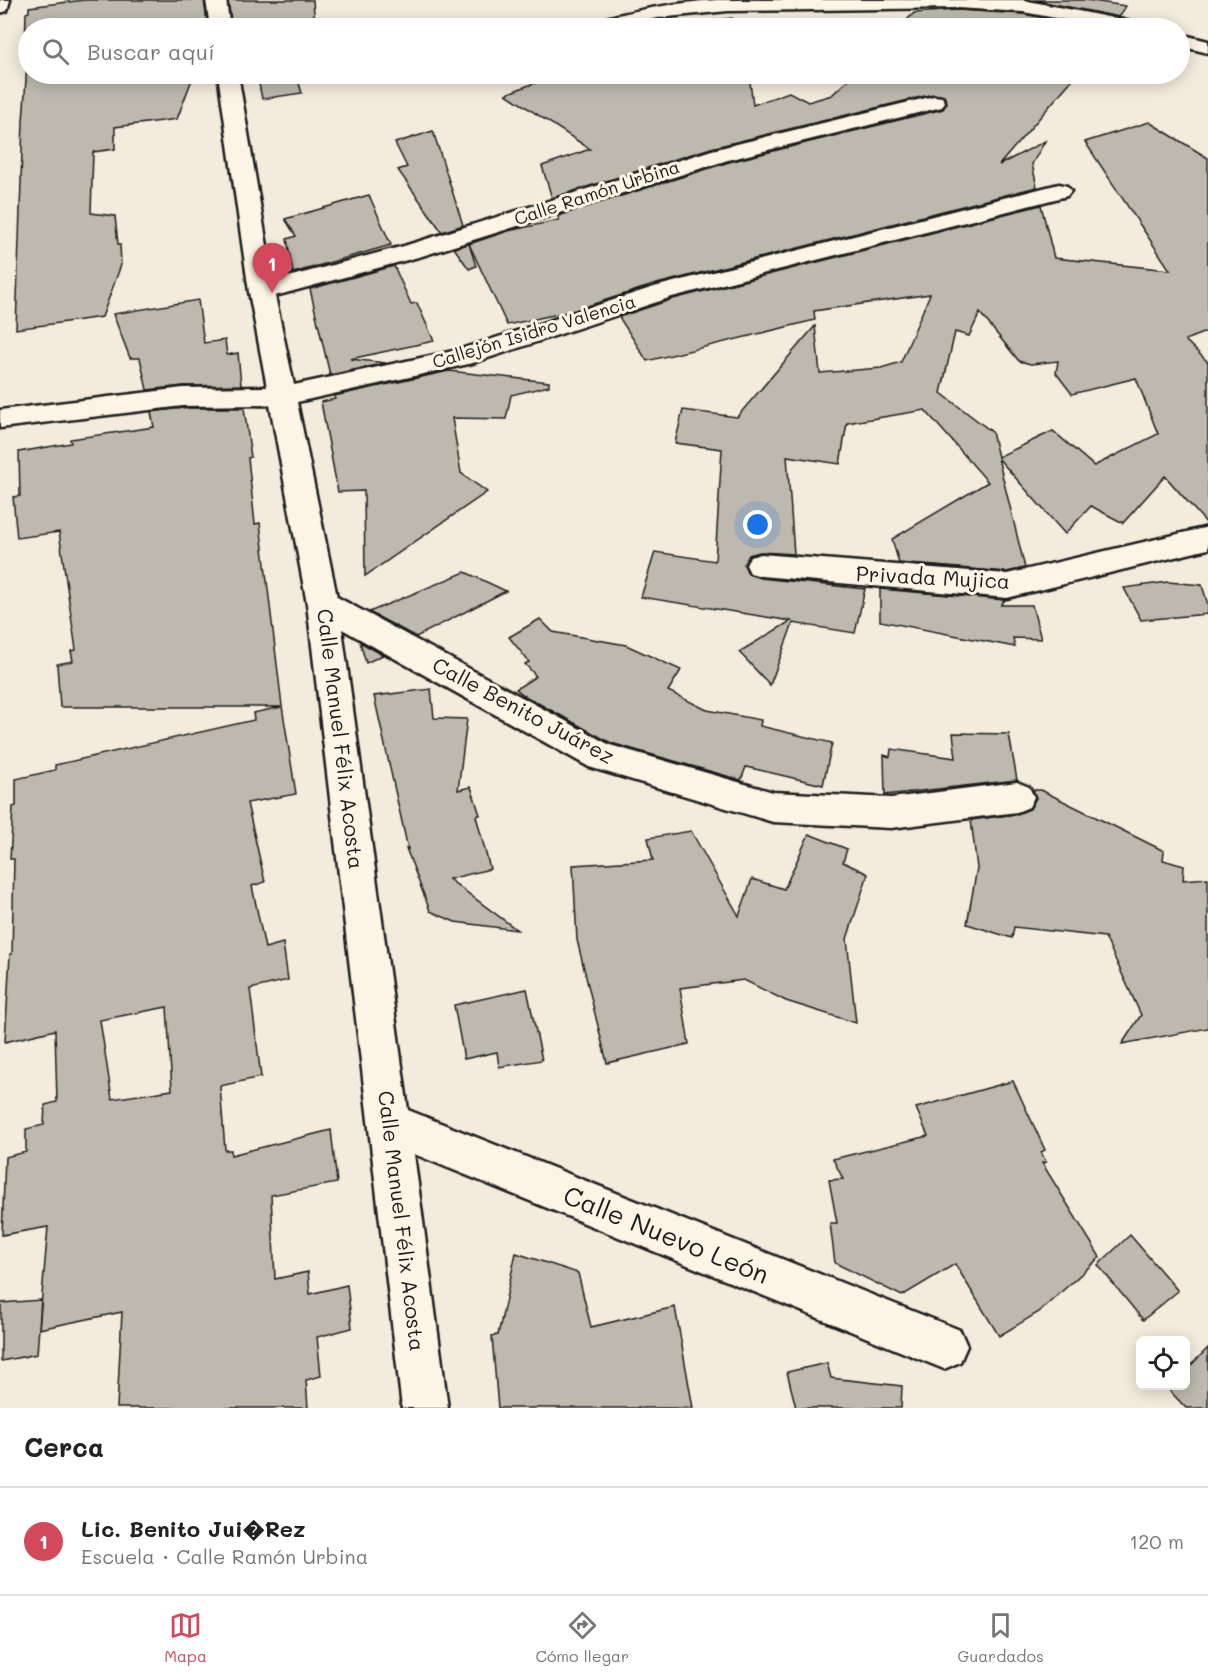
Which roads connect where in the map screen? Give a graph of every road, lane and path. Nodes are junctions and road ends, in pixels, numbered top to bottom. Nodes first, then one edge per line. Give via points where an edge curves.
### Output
1 (0, 0) edge
2 (216, 0) edge
3 (0, 7) edge
4 (219, 18) edge
5 (615, 18) edge
6 (1081, 18) edge
7 (1190, 43) edge
8 (1208, 47) edge
9 (230, 84) edge
10 (934, 102) dead end
11 (1059, 190) dead end
12 (262, 292) junction
13 (284, 396) junction
14 (0, 419) edge
15 (1208, 538) edge
16 (761, 566) dead end
17 (323, 604) junction
18 (1017, 797) dead end
19 (388, 1123) junction
20 (944, 1346) dead end
21 (425, 1408) edge

1 - 3 street
2 - 4 street
5 - 6 street via 715,4 909,3 1008,4
7 - 8 street
9 - 12 street, Calle Manuel Félix Acosta
10 - 12 street, Calle Ramón Urbina via 720,154 413,251
11 - 13 street, Callejón Isidro Valencia via 663,292 464,357
12 - 13 street, Calle Manuel Félix Acosta
13 - 14 street, Callejón Isidro Valencia via 183,397
13 - 17 street, Calle Manuel Félix Acosta
15 - 16 street, Privada Mujica via 1007,586
17 - 18 street, Calle Benito Juárez via 601,756 773,807 891,813
17 - 19 street, Calle Manuel Félix Acosta
19 - 20 street, Calle Nuevo León
19 - 21 street, Calle Manuel Félix Acosta

